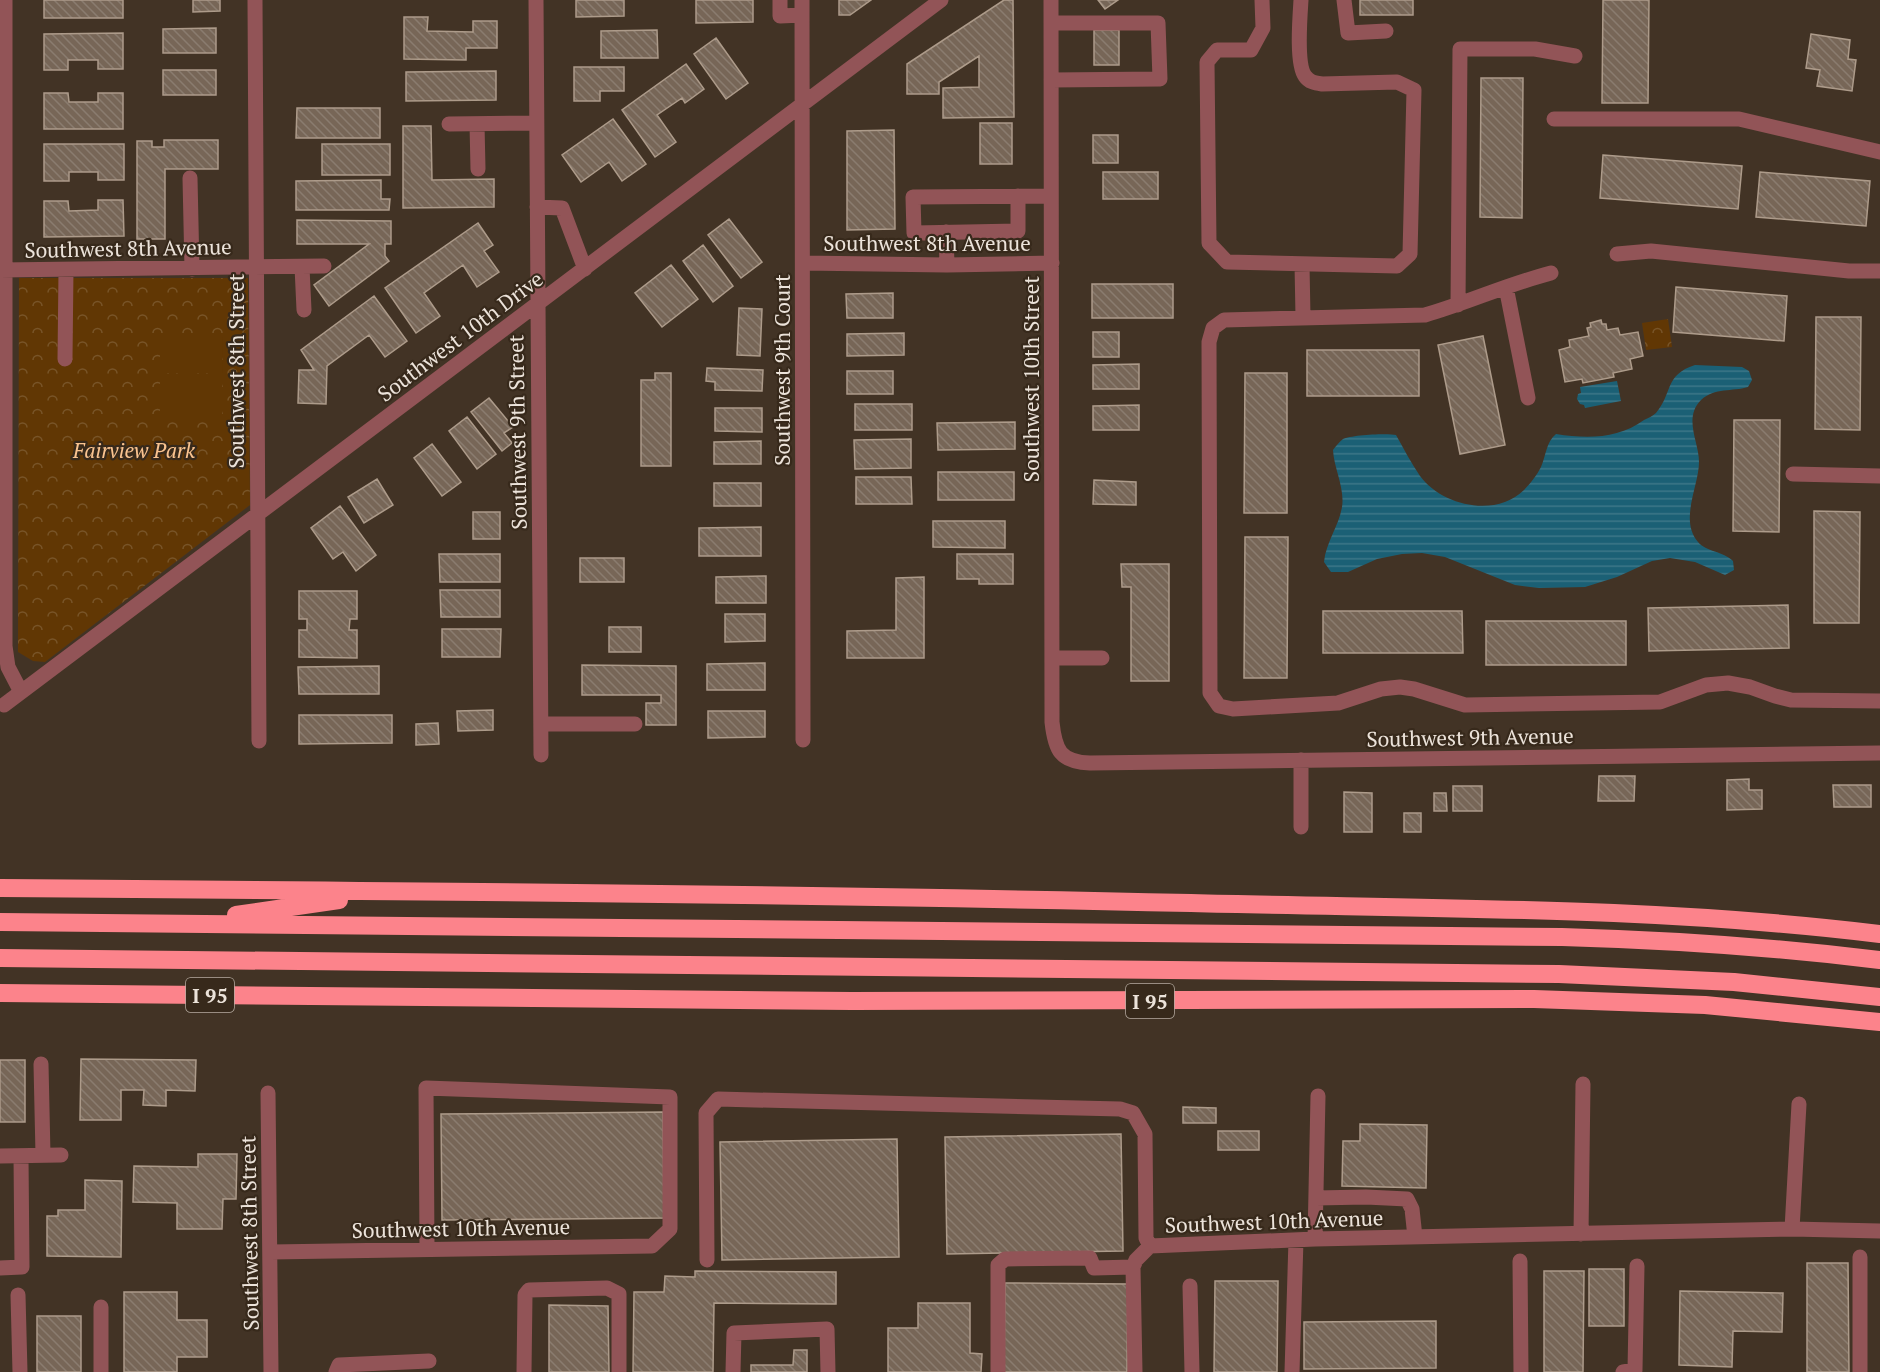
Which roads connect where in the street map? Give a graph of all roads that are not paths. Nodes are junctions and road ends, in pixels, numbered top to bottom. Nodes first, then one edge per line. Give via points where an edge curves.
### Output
1 (5, 0) edge
2 (255, 0) edge
3 (536, 0) edge
4 (780, 0) edge
5 (941, 0) edge
6 (1051, 0) edge
7 (1262, 0) edge
8 (1301, 0) edge
9 (1344, 0) edge
10 (802, 7) edge
11 (1051, 23) junction
12 (1386, 31) dead end
13 (1575, 56) dead end
14 (1051, 80) junction
15 (802, 104) junction
16 (1554, 119) dead end
17 (536, 123) junction
18 (449, 124) dead end
19 (477, 124) junction
20 (1880, 152) edge
21 (478, 169) dead end
22 (190, 178) dead end
23 (1018, 196) junction
24 (1051, 196) junction
25 (537, 207) junction
26 (946, 232) junction
27 (1617, 254) dead end
28 (803, 263) junction
29 (1052, 263) junction
30 (1302, 264) junction
31 (947, 265) junction
32 (324, 266) dead end
33 (302, 267) junction
34 (257, 268) junction
35 (192, 269) junction
36 (585, 269) junction
37 (2, 270) edge
38 (66, 270) junction
39 (1880, 271) edge
40 (1551, 273) dead end
41 (1506, 287) junction
42 (537, 304) junction
43 (1458, 305) junction
44 (304, 310) dead end
45 (1303, 317) junction
46 (65, 359) dead end
47 (1528, 398) dead end
48 (1793, 474) dead end
49 (1880, 476) edge
50 (258, 513) junction
51 (3, 646) edge
52 (1052, 658) junction
53 (1102, 658) dead end
54 (21, 692) junction
55 (1880, 700) edge
56 (4, 705) dead end
57 (541, 724) junction
58 (635, 724) dead end
59 (803, 740) dead end
60 (260, 741) dead end
61 (1880, 753) edge
62 (541, 755) dead end
63 (1063, 756) joint
64 (1301, 760) junction
65 (1301, 827) dead end
66 (0, 888) edge
67 (397, 891) junction
68 (0, 922) edge
69 (178, 924) junction
70 (1880, 934) edge
71 (0, 958) edge
72 (1880, 960) edge
73 (0, 993) edge
74 (1880, 997) edge
75 (1880, 1022) edge
76 (41, 1064) dead end
77 (1583, 1084) dead end
78 (268, 1093) dead end
79 (1318, 1096) dead end
80 (1799, 1104) dead end
81 (21, 1155) junction
82 (43, 1155) junction
83 (61, 1155) dead end
84 (0, 1156) edge
85 (1316, 1198) junction
86 (1792, 1229) junction
87 (1880, 1231) edge
88 (1581, 1234) junction
89 (1415, 1237) junction
90 (1315, 1239) junction
91 (1296, 1240) junction
92 (1150, 1246) junction
93 (427, 1249) junction
94 (271, 1252) junction
95 (1860, 1257) dead end
96 (706, 1260) dead end
97 (1520, 1261) dead end
98 (1637, 1266) dead end
99 (1133, 1267) junction
100 (0, 1268) edge
101 (1190, 1286) dead end
102 (18, 1295) dead end
103 (101, 1307) dead end
104 (429, 1361) dead end
105 (20, 1372) edge
106 (101, 1372) edge
107 (271, 1372) edge
108 (336, 1372) edge
109 (524, 1372) edge
110 (619, 1372) edge
111 (733, 1372) edge
112 (828, 1372) edge
113 (998, 1372) edge
114 (1135, 1372) edge
115 (1192, 1372) edge
116 (1292, 1372) edge
117 (1521, 1372) edge
118 (1623, 1372) edge
119 (1860, 1372) edge

1 - 37 street
2 - 34 street, Southwest 8th Street
3 - 17 street, Southwest 9th Street
4 - 10 street via 780,16
5 - 15 street, Southwest 10th Drive
6 - 11 street, Southwest 10th Street
7 - 30 street via 1263,28 1251,50 1217,50 1207,62 1209,243 1227,262
8 - 30 street via 1300,56 1304,75 1311,82 1396,82 1414,90 1410,254 1397,266
9 - 12 street via 1348,33
10 - 15 street, Southwest 9th Court
11 - 14 street, Southwest 10th Street
11 - 14 street via 1158,23 1160,80
13 - 43 street via 1535,49 1460,49
14 - 24 street, Southwest 10th Street
15 - 28 street, Southwest 9th Court
15 - 36 street, Southwest 10th Drive
16 - 20 street via 1739,119
17 - 19 street
17 - 25 street, Southwest 9th Street
18 - 19 street
19 - 21 street
22 - 35 street
23 - 24 street
23 - 26 street via 1018,231
23 - 26 street via 913,197 914,233
24 - 29 street, Southwest 10th Street
25 - 36 street via 562,208
25 - 42 street, Southwest 9th Street
26 - 31 street
27 - 39 street via 1651,251
28 - 31 street, Southwest 8th Avenue
28 - 59 street, Southwest 9th Court
29 - 31 street, Southwest 8th Avenue
29 - 52 street, Southwest 10th Street
30 - 45 street
32 - 33 street, Southwest 8th Avenue
33 - 34 street, Southwest 8th Avenue
33 - 44 street
34 - 35 street, Southwest 8th Avenue
34 - 50 street, Southwest 8th Street
35 - 38 street, Southwest 8th Avenue
36 - 42 street, Southwest 10th Drive
37 - 38 street, Southwest 8th Avenue
37 - 51 street
38 - 46 street
40 - 41 street
41 - 43 street
41 - 47 street
42 - 50 street, Southwest 10th Drive
42 - 57 street, Southwest 9th Street
43 - 45 street via 1425,315
45 - 55 street via 1224,320 1213,328 1209,342 1210,693 1219,706 1233,709 1338,704 1381,689 1400,687 1465,705 1660,702 1706,685 1728,683 1791,700
48 - 49 street
50 - 54 street, Southwest 10th Drive
50 - 60 street, Southwest 8th Street
51 - 54 street
52 - 53 street
52 - 63 street, Southwest 10th Street via 1053,730
54 - 56 street, Southwest 10th Drive
57 - 58 street
57 - 62 street, Southwest 9th Street
61 - 64 street, Southwest 9th Avenue
63 - 64 street, Southwest 9th Avenue via 1090,763
64 - 65 street
66 - 67 highway
67 - 69 highway
67 - 70 highway via 906,897 1599,913 1720,918
68 - 69 highway
69 - 72 highway via 1562,937 1783,948
71 - 74 highway via 1558,974 1734,982
73 - 75 highway, I 95 via 863,1001 1557,999 1705,1005
76 - 82 street
77 - 88 street
78 - 94 street, Southwest 8th Street
79 - 85 street
80 - 86 street
81 - 82 street
81 - 84 street
81 - 100 street via 22,1267
82 - 83 street
85 - 89 street via 1407,1199
85 - 90 street
86 - 87 street, Southwest 10th Avenue
86 - 88 street, Southwest 10th Avenue
88 - 89 street, Southwest 10th Avenue
89 - 90 street, Southwest 10th Avenue
90 - 91 street, Southwest 10th Avenue
91 - 92 street, Southwest 10th Avenue
91 - 116 street
92 - 96 street, Southwest 10th Avenue via 1146,1238 1145,1134 1133,1113 1120,1109 718,1099 706,1113
92 - 99 street
93 - 93 street, Southwest 10th Avenue via 652,1245 670,1228 670,1097 426,1088
93 - 94 street, Southwest 10th Avenue
94 - 107 street, Southwest 8th Street
95 - 119 street
97 - 117 street
98 - 118 street via 1635,1370
99 - 113 street via 1094,1268 1090,1258 1005,1259 998,1265
99 - 114 street
101 - 115 street
102 - 105 street
103 - 106 street
104 - 108 street via 339,1365
109 - 110 street via 525,1295 529,1290 607,1288 619,1294
111 - 112 street via 734,1333 827,1329

